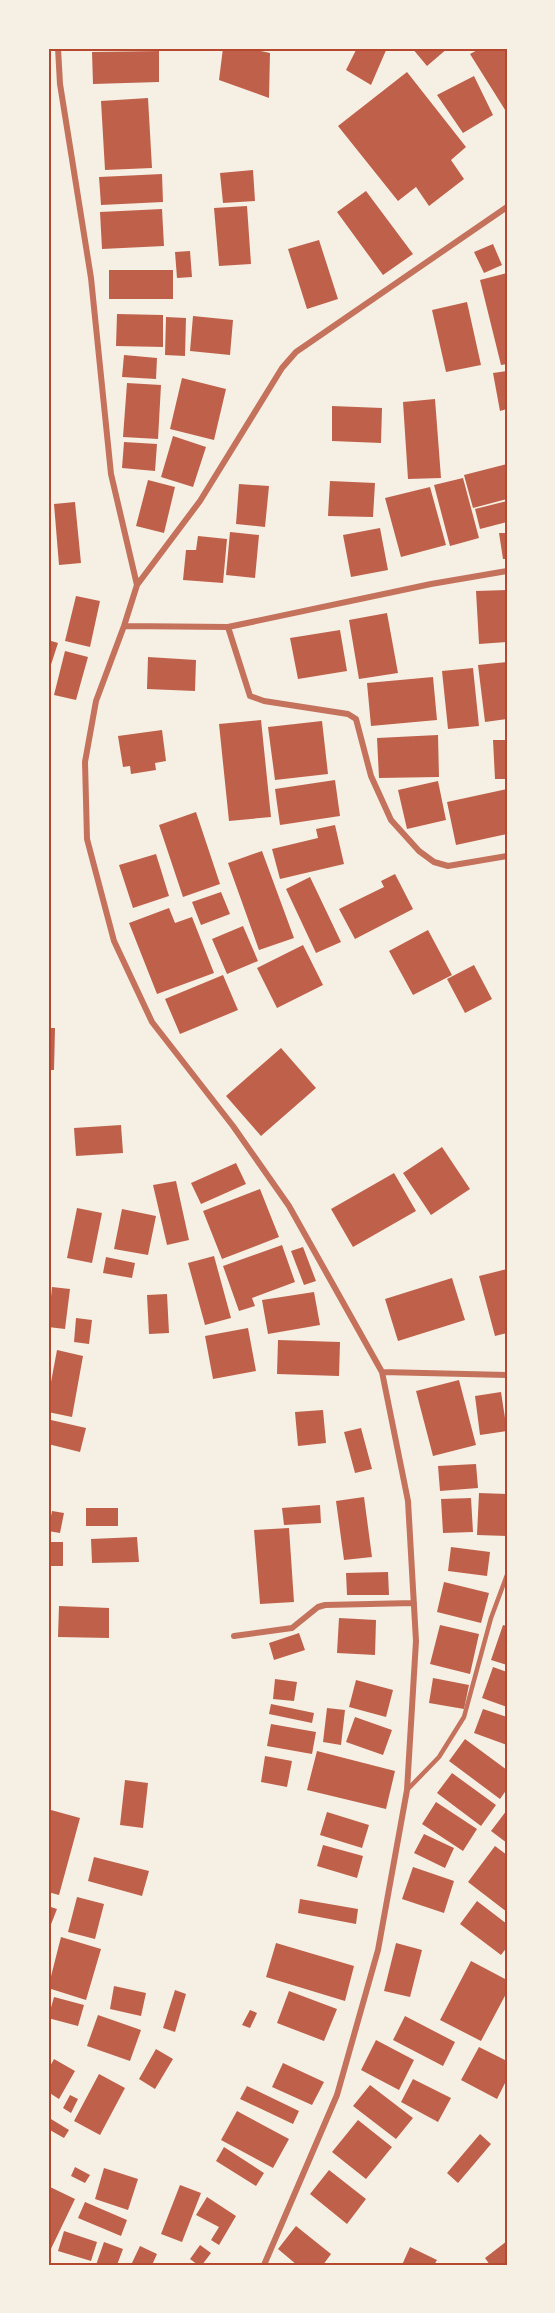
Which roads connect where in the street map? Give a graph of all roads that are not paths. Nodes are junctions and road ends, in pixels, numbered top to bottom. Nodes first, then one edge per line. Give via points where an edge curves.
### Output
1 (58, 48) edge
2 (507, 207) edge
3 (507, 571) edge
4 (137, 585) junction
5 (124, 626) junction
6 (228, 627) junction
7 (507, 856) edge
8 (382, 1372) junction
9 (507, 1375) edge
10 (507, 1575) edge
11 (414, 1603) junction
12 (234, 1636) dead end
13 (407, 1790) junction
14 (264, 2265) edge

1 - 4 street via 60,84 91,278 111,474
2 - 4 street via 296,352 282,368 200,501
3 - 6 street
4 - 5 street
5 - 6 street
5 - 8 street via 96,701 85,762 87,839 114,941 152,1022 289,1206
6 - 7 street via 250,696 348,714 356,719 371,776 391,820 419,851 448,866
8 - 9 street
8 - 11 street via 408,1501
10 - 13 lane via 464,1717 439,1757
11 - 12 street via 325,1605 291,1628
11 - 13 street via 416,1641
13 - 14 street via 378,1950 337,2095

